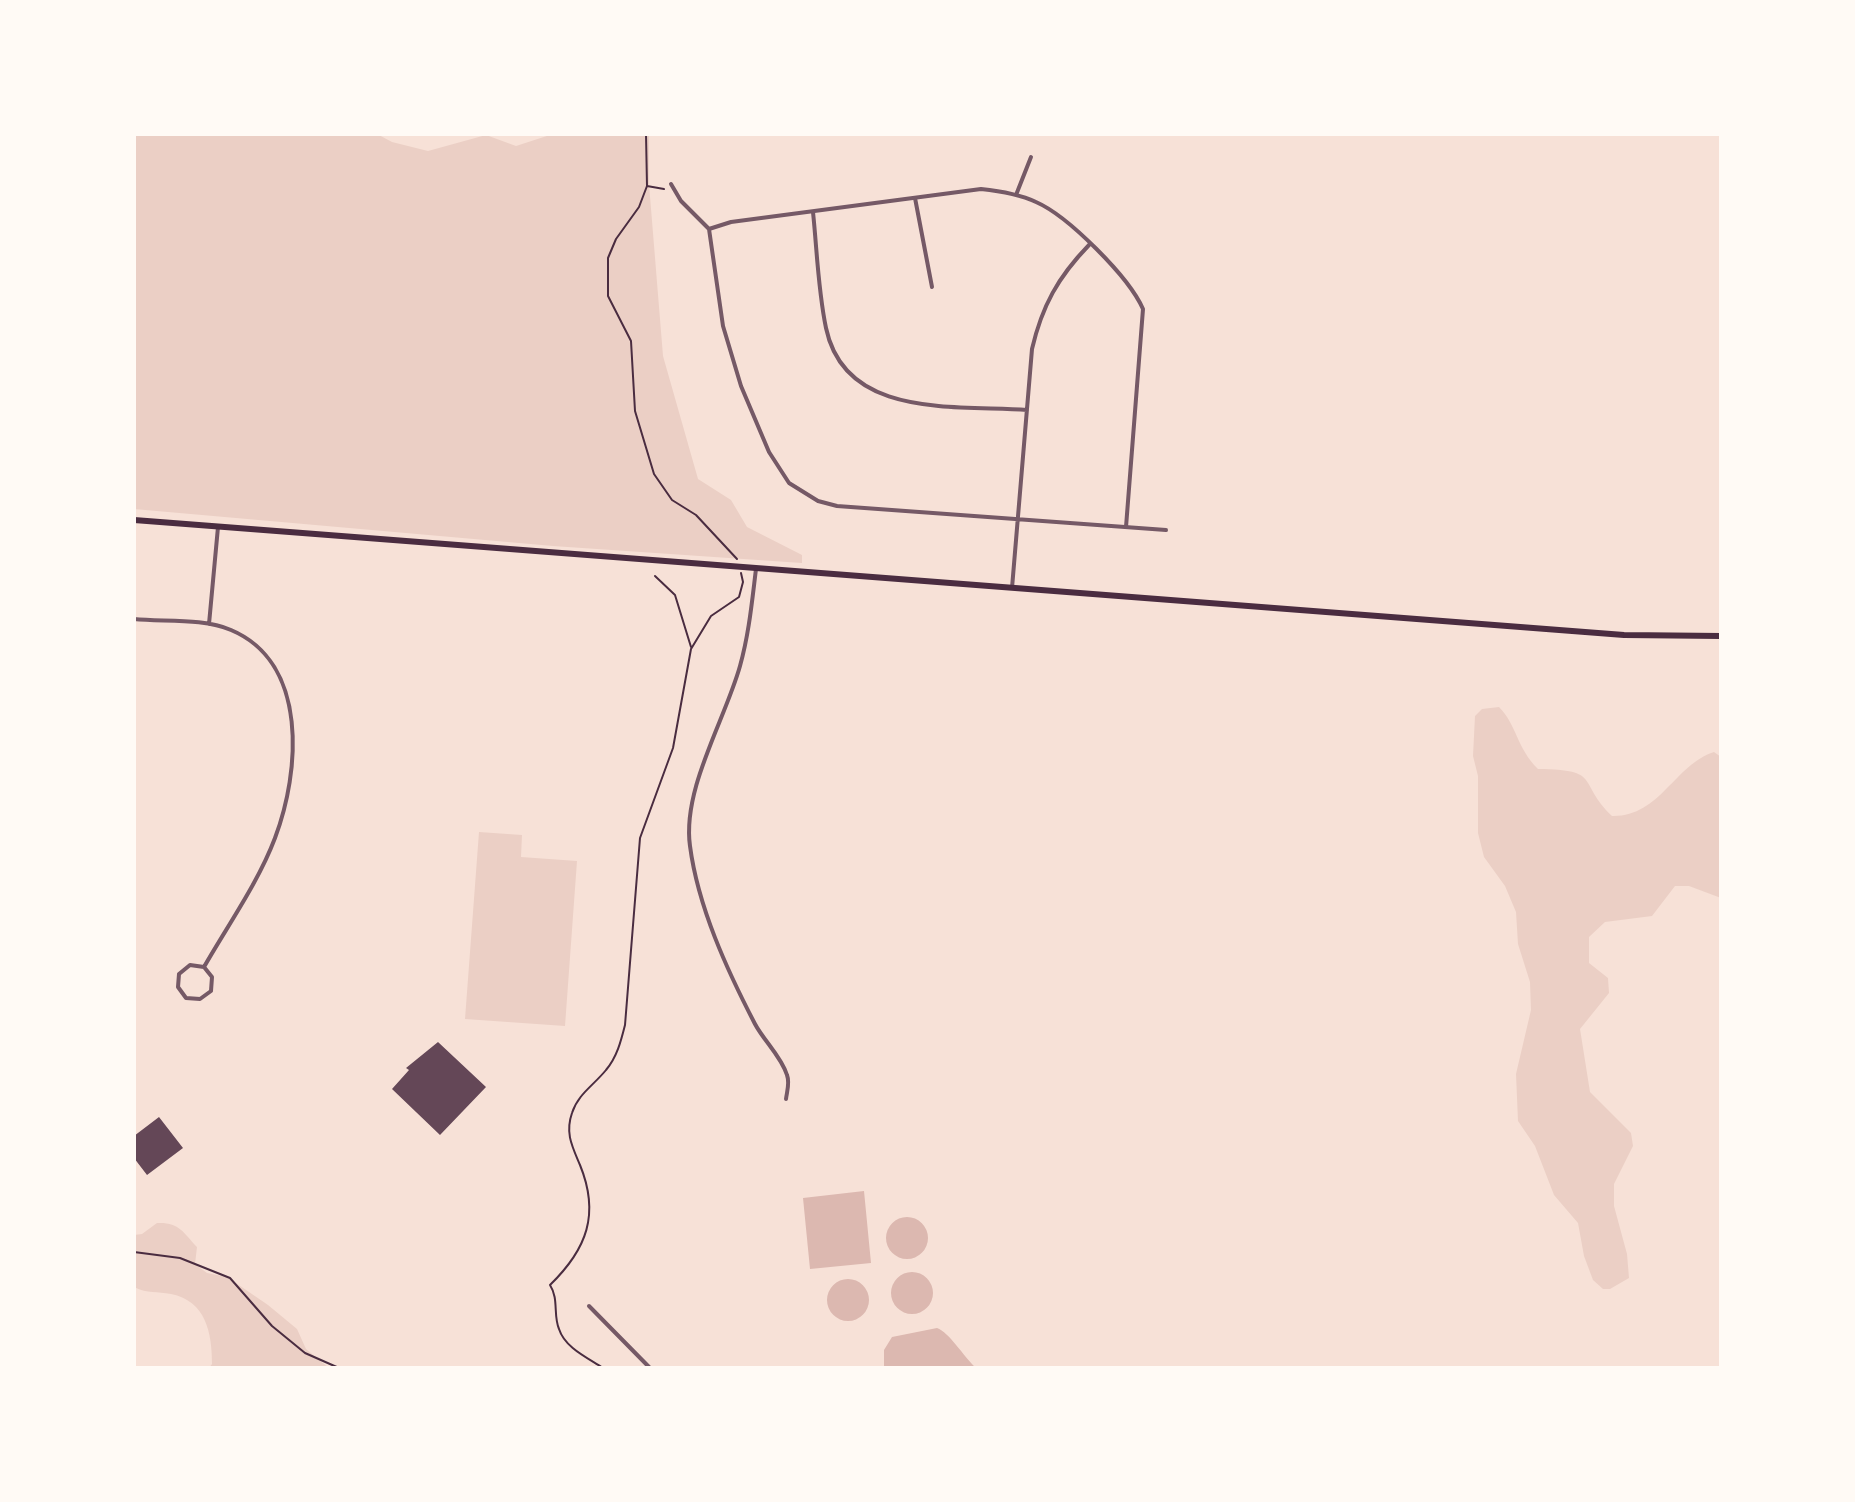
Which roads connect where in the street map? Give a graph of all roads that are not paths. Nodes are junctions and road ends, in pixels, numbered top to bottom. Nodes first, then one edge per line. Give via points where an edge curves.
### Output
1 (1031, 157) dead end
2 (672, 186) road end
3 (1016, 195) junction
4 (915, 198) junction
5 (813, 212) junction
6 (709, 229) junction
7 (1089, 245) junction
8 (932, 287) dead end
9 (1027, 410) junction
10 (1018, 519) junction
11 (134, 520) edge
12 (218, 526) junction
13 (1126, 527) junction
14 (1166, 530) dead end
15 (757, 567) junction
16 (1012, 588) junction
17 (134, 619) edge
18 (209, 624) junction
19 (1721, 636) edge
20 (204, 967) junction
21 (786, 1099) dead end
22 (589, 1306) dead end
23 (650, 1368) edge

1 - 3 street
2 - 6 street
3 - 4 street via 981,189
3 - 7 street via 1057,214
4 - 5 street
4 - 8 street
5 - 6 street
5 - 9 street via 826,327 842,368 857,383 893,400
6 - 10 street via 730,351 758,429 789,483 837,506
7 - 9 street via 1046,299 1032,349
7 - 13 street via 1131,288 1143,309
9 - 10 street
10 - 13 street
10 - 16 street
11 - 12 main road
12 - 15 main road
12 - 18 street
13 - 14 street
15 - 16 main road
15 - 21 street via 741,662 712,736 689,844 714,933 756,1025 785,1068
16 - 19 main road via 1624,635
17 - 18 street
18 - 20 street via 243,636 271,659 286,693 291,755 289,787 275,839
20 - 20 street via 190,965 179,974 178,987 186,998 200,999 211,991 212,977
22 - 23 street

